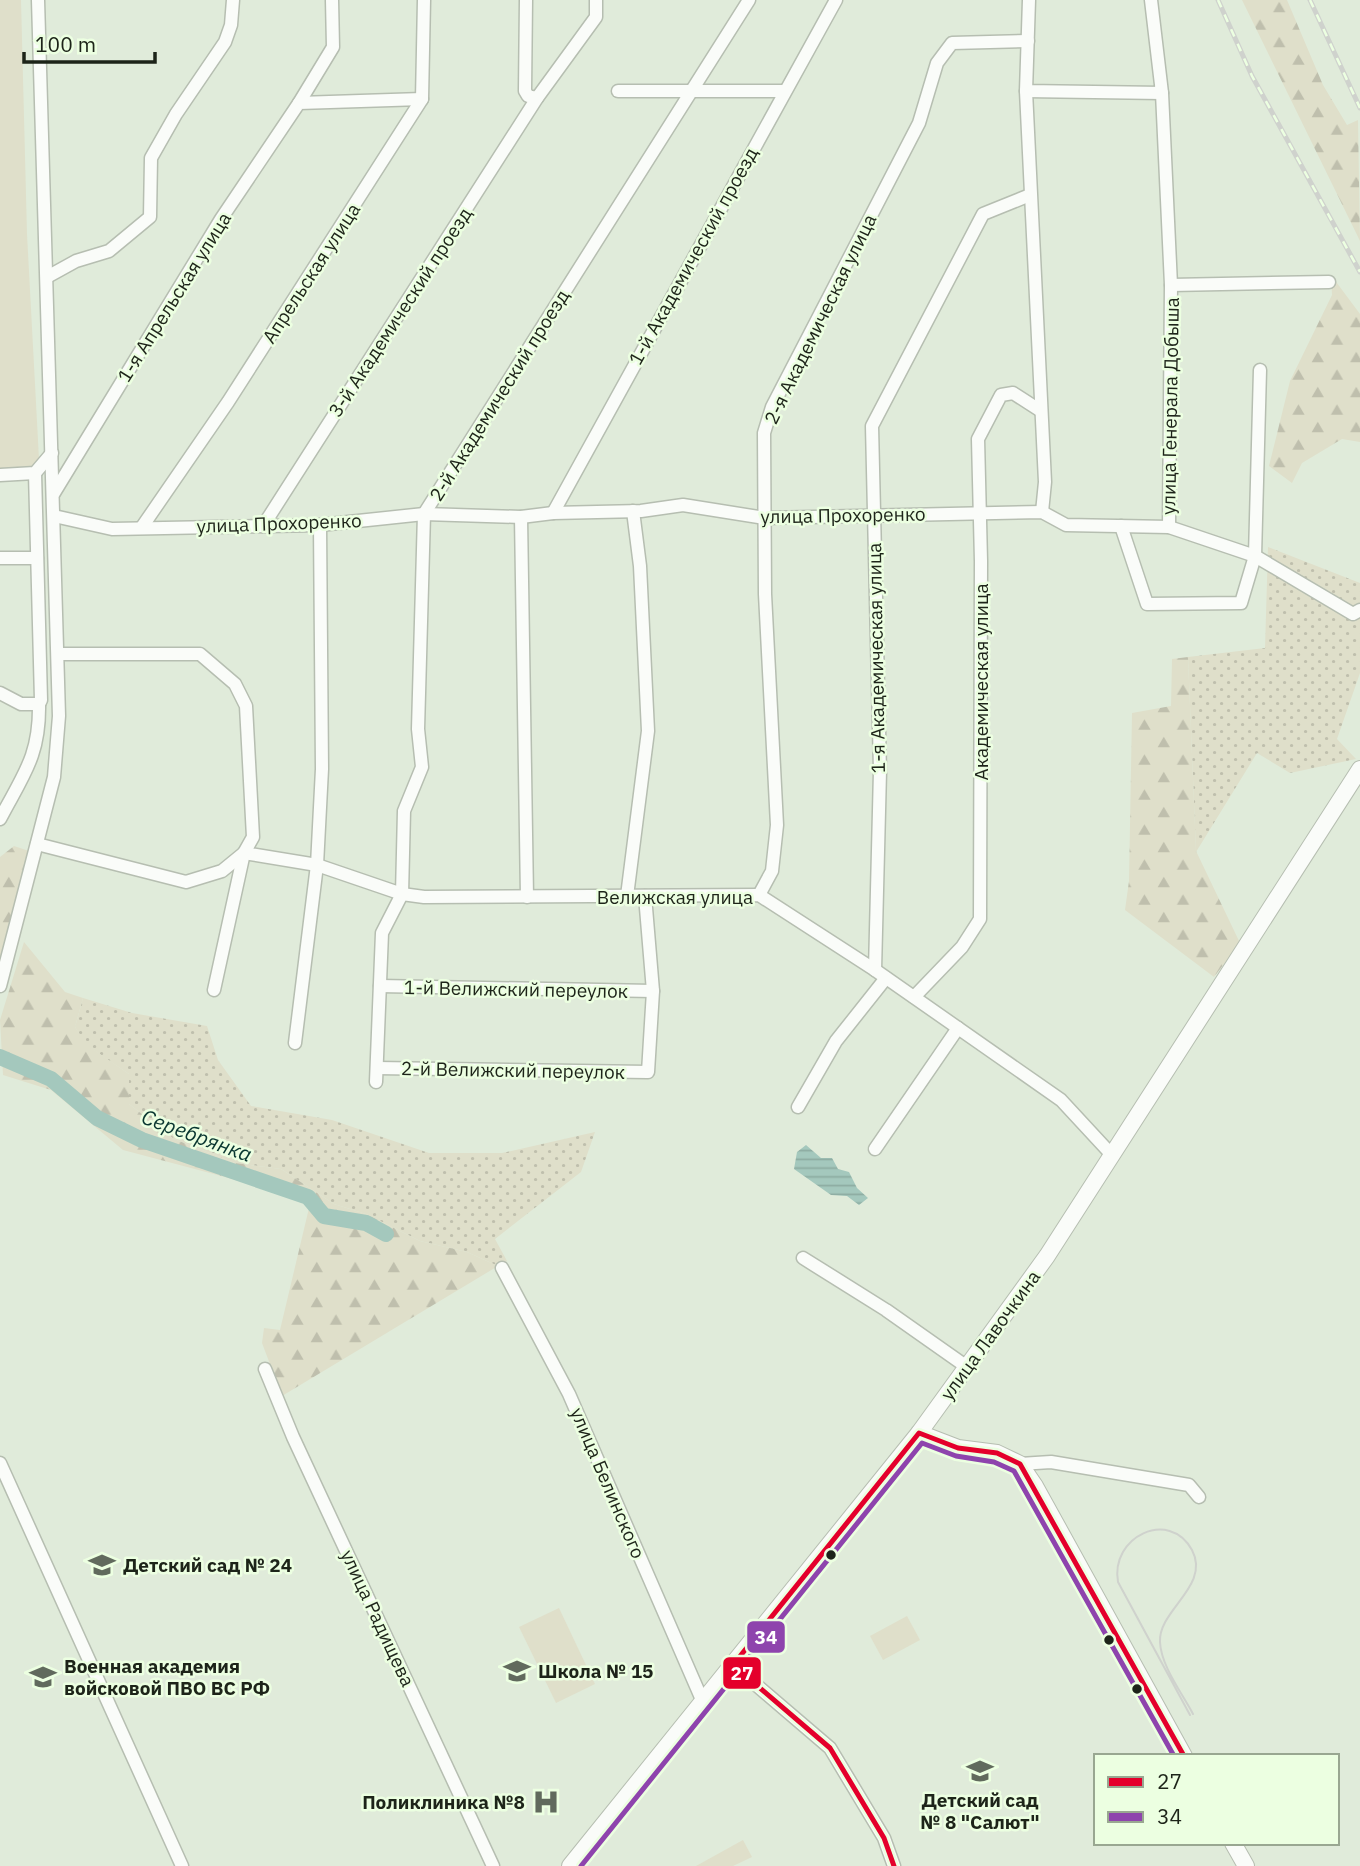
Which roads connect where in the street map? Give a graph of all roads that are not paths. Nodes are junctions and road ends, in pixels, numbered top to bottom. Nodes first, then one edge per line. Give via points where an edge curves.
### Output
1 (38, 0) edge
2 (233, 0) edge
3 (332, 0) edge
4 (424, 0) edge
5 (526, 0) edge
6 (596, 0) edge
7 (749, 0) edge
8 (836, 0) edge
9 (1028, 0) edge
10 (1151, 0) edge
11 (1028, 41) junction
12 (618, 91) dead end
13 (784, 91) junction
14 (1026, 91) junction
15 (689, 93) junction
16 (1162, 93) junction
17 (537, 98) junction
18 (422, 99) junction
19 (299, 103) junction
20 (1030, 195) junction
21 (47, 277) junction
22 (1329, 282) dead end
23 (1171, 285) junction
24 (1260, 370) dead end
25 (1041, 411) junction
26 (52, 453) junction
27 (35, 473) junction
28 (0, 475) edge
29 (54, 493) junction
30 (633, 510) junction
31 (981, 512) junction
32 (1042, 512) junction
33 (553, 513) junction
34 (424, 514) junction
35 (875, 515) junction
36 (54, 516) junction
37 (522, 517) junction
38 (765, 518) junction
39 (320, 524) junction
40 (263, 526) junction
41 (1121, 526) junction
42 (142, 527) junction
43 (1169, 527) junction
44 (1255, 556) junction
45 (0, 558) edge
46 (37, 558) junction
47 (1360, 610) edge
48 (59, 654) junction
49 (0, 693) edge
50 (38, 704) junction
51 (1360, 769) edge
52 (0, 819) edge
53 (37, 844) junction
54 (244, 852) junction
55 (317, 865) junction
56 (402, 894) junction
57 (759, 895) junction
58 (626, 896) junction
59 (645, 896) junction
60 (527, 897) junction
61 (881, 974) junction
62 (0, 986) edge
63 (380, 986) junction
64 (214, 990) dead end
65 (653, 991) junction
66 (914, 997) junction
67 (958, 1028) junction
68 (295, 1043) dead end
69 (377, 1068) junction
70 (376, 1082) dead end
71 (799, 1107) dead end
72 (875, 1149) dead end
73 (1111, 1154) junction
74 (803, 1258) dead end
75 (502, 1268) dead end
76 (967, 1367) junction
77 (265, 1369) dead end
78 (919, 1433) junction
79 (0, 1463) edge
80 (1020, 1464) junction
81 (1199, 1497) dead end
82 (733, 1665) junction
83 (703, 1702) junction
84 (1183, 1754) edge
85 (1234, 1845) edge
86 (182, 1866) edge
87 (493, 1866) edge
88 (570, 1866) edge
89 (894, 1866) edge
90 (1246, 1866) edge

1 - 21 street
2 - 21 street via 225,42 151,159 150,217 108,251
3 - 19 street, 1-я Апрельская улица via 333,47
4 - 18 street
5 - 17 street via 525,91
6 - 17 street, 3-й Академический проезд via 596,17
7 - 15 street, 2-й Академический проезд
8 - 13 street, 1-й Академический проезд
9 - 11 street
10 - 16 street
11 - 14 street
11 - 38 street, 2-я Академическая улица via 951,43 937,63 919,123 772,407 764,433
12 - 15 street
13 - 15 street
13 - 33 street, 1-й Академический проезд
14 - 16 street
14 - 20 street
15 - 34 street, 2-й Академический проезд
16 - 23 street, улица Генерала Добыша
17 - 40 street, 3-й Академический проезд
18 - 19 street
18 - 42 street, Апрельская улица via 228,402
19 - 29 street, 1-я Апрельская улица via 221,219
20 - 25 street
20 - 35 street, 1-я Академическая улица via 983,214 872,426
21 - 26 street
22 - 23 street, улица Генерала Добыша
23 - 43 street, улица Генерала Добыша
24 - 44 street
25 - 31 street, Академическая улица via 1013,393 1001,395 978,439
25 - 32 street
26 - 27 street
26 - 29 street
27 - 28 street
27 - 46 street
29 - 36 street
30 - 33 street, улица Прохоренко
30 - 38 street, улица Прохоренко via 683,505
30 - 58 street via 648,731
31 - 32 street, улица Прохоренко
31 - 35 street, улица Прохоренко
31 - 66 street, Академическая улица via 980,919 961,947
32 - 41 street, улица Прохоренко via 1066,525
33 - 37 street, улица Прохоренко
34 - 37 street, улица Прохоренко
34 - 39 street, улица Прохоренко
34 - 56 street, 2-й Академический проезд via 418,729 422,767 404,811
35 - 38 street, улица Прохоренко
35 - 61 street, 1-я Академическая улица
36 - 42 street, улица Прохоренко via 112,529
36 - 48 street
37 - 60 street
38 - 57 street, 2-я Академическая улица via 777,825 772,871
39 - 40 street, улица Прохоренко
39 - 55 street via 322,742
40 - 42 street, улица Прохоренко
41 - 43 street, улица Прохоренко
41 - 44 street via 1147,604 1241,603
43 - 44 street, улица Прохоренко
44 - 47 street, улица Прохоренко via 1353,614
45 - 46 street
46 - 50 street
48 - 53 street via 54,777
48 - 54 street via 200,654 235,684 246,706 253,837
49 - 50 street via 21,704
50 - 52 street via 39,728 30,768
51 - 73 main road, улица Лавочкина
53 - 54 street via 186,882 222,871
53 - 62 street
54 - 55 street, Велижская улица
54 - 64 street
55 - 56 street, Велижская улица
55 - 68 street
56 - 60 street, Велижская улица
56 - 63 street via 383,933
57 - 59 street, Велижская улица
57 - 61 street, Велижская улица
58 - 59 street, Велижская улица
58 - 60 street, Велижская улица
59 - 65 street
61 - 66 street, Велижская улица
61 - 71 street
63 - 65 street, 1-й Велижский переулок
63 - 69 street
65 - 69 street, 2-й Велижский переулок via 649,1072
66 - 67 street, Велижская улица
67 - 72 street
67 - 73 street, Велижская улица via 1060,1100
69 - 70 street
73 - 76 main road, улица Лавочкина via 1047,1256
74 - 76 street
75 - 83 street, улица Белинского via 569,1394
76 - 78 main road, улица Лавочкина
77 - 87 street, улица Радищева
78 - 80 main road via 958,1448 998,1453
78 - 82 main road, улица Лавочкина
79 - 86 street
80 - 81 street via 1051,1462 1189,1485
80 - 84 main road
82 - 83 main road, улица Лавочкина
82 - 89 street via 830,1748 884,1838
83 - 88 main road, улица Лавочкина
85 - 90 main road

